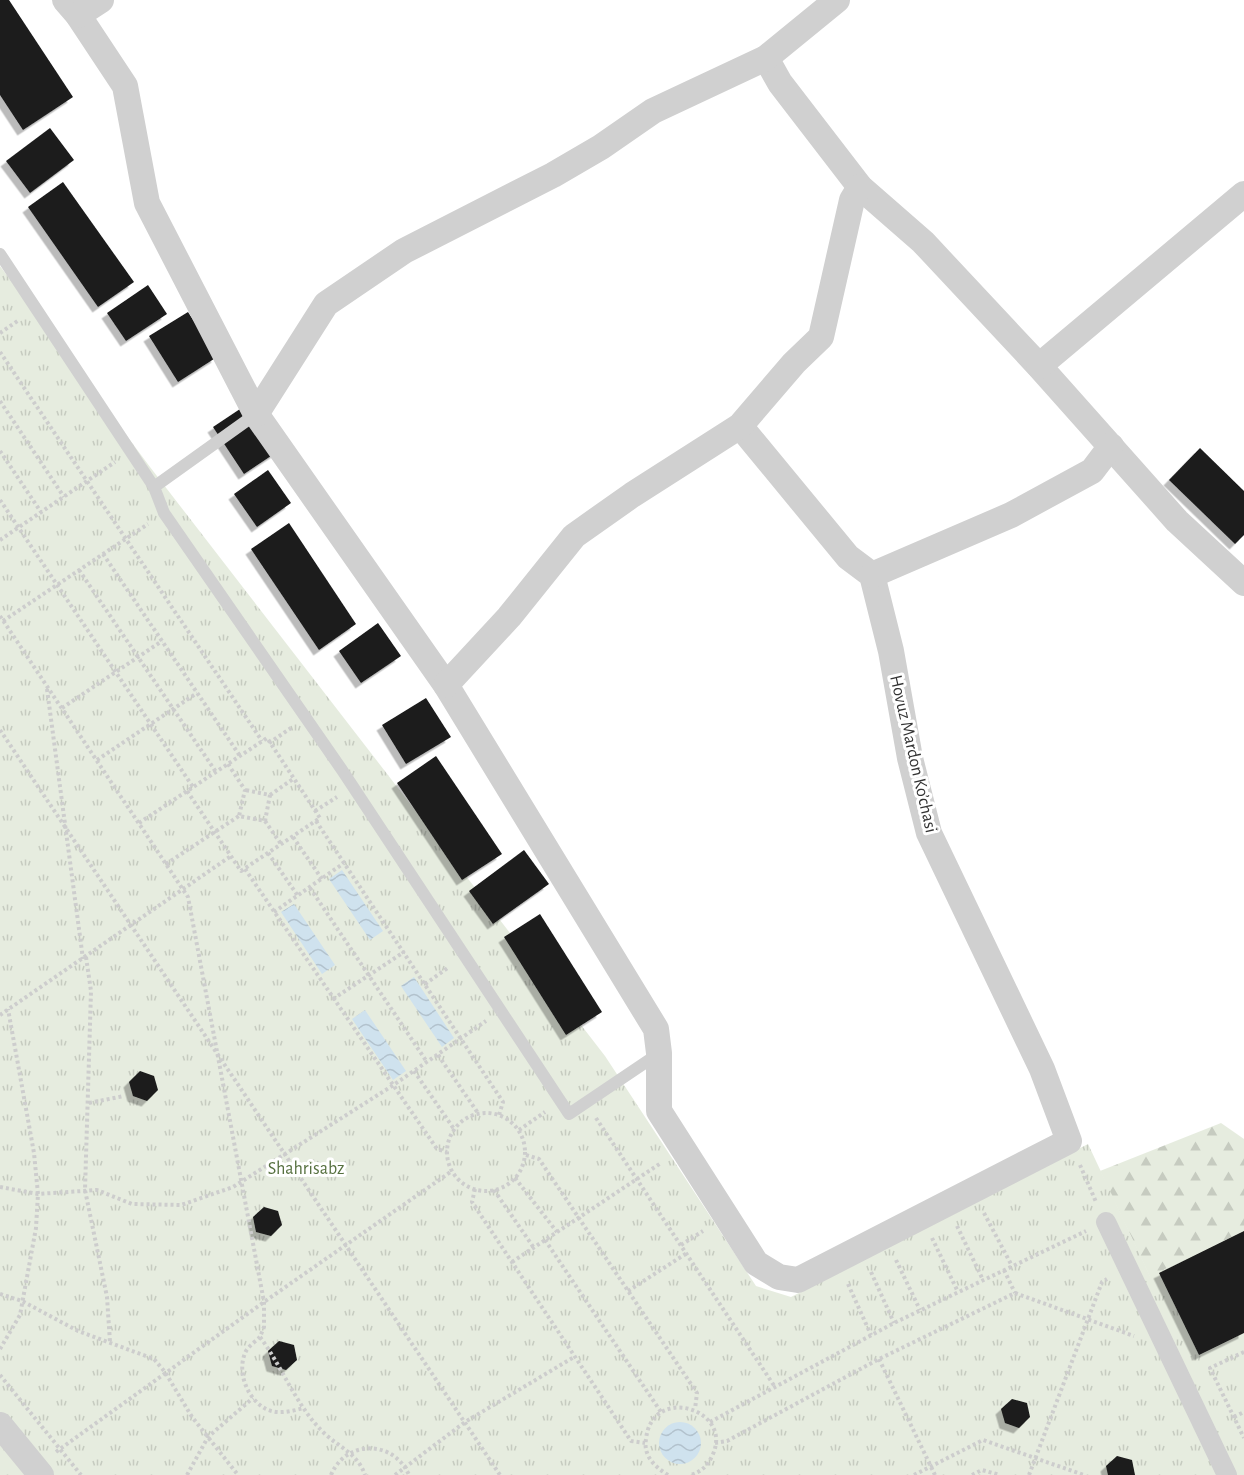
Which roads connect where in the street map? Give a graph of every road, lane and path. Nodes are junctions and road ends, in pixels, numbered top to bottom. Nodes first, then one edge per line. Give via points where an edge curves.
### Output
1 (100, 0) edge
2 (837, 0) edge
3 (72, 7) edge
4 (766, 58) junction
5 (860, 187) junction
6 (1244, 194) edge
7 (0, 254) edge
8 (0, 352) edge
9 (1039, 366) junction
10 (0, 401) edge
11 (256, 414) junction
12 (740, 426) junction
13 (1111, 446) junction
14 (0, 451) edge
15 (131, 452) junction
16 (87, 481) junction
17 (154, 487) junction
18 (64, 496) junction
19 (0, 500) edge
20 (41, 512) junction
21 (164, 513) junction
22 (18, 528) junction
23 (126, 539) junction
24 (0, 540) edge
25 (103, 554) junction
26 (80, 570) junction
27 (872, 575) junction
28 (1244, 583) edge
29 (57, 585) junction
30 (2, 619) edge
31 (162, 641) junction
32 (138, 656) junction
33 (116, 672) junction
34 (446, 685) junction
35 (47, 686) junction
36 (197, 693) junction
37 (62, 708) junction
38 (173, 709) junction
39 (151, 724) junction
40 (0, 730) edge
41 (262, 741) junction
42 (240, 756) junction
43 (97, 760) junction
44 (228, 764) junction
45 (216, 772) junction
46 (293, 779) junction
47 (193, 787) junction
48 (353, 787) junction
49 (244, 790) junction
50 (188, 791) junction
51 (270, 795) junction
52 (315, 812) junction
53 (239, 816) junction
54 (265, 821) junction
55 (315, 821) junction
56 (139, 823) junction
57 (64, 825) junction
58 (215, 832) junction
59 (292, 837) junction
60 (281, 844) junction
61 (268, 853) junction
62 (231, 856) junction
63 (344, 863) junction
64 (166, 864) junction
65 (245, 869) junction
66 (322, 879) junction
67 (310, 888) junction
68 (184, 890) junction
69 (298, 896) junction
70 (274, 912) junction
71 (132, 926) junction
72 (404, 952) junction
73 (465, 956) junction
74 (84, 958) junction
75 (369, 976) junction
76 (425, 984) junction
77 (333, 999) junction
78 (8, 1009) junction
79 (501, 1011) junction
80 (0, 1015) edge
81 (461, 1039) junction
82 (659, 1053) junction
83 (219, 1055) junction
84 (438, 1055) junction
85 (427, 1062) junction
86 (414, 1071) junction
87 (392, 1086) junction
88 (124, 1096) dead end
89 (560, 1101) junction
90 (586, 1102) junction
91 (89, 1103) junction
92 (478, 1113) junction
93 (499, 1115) junction
94 (454, 1129) junction
95 (519, 1130) junction
96 (1069, 1141) junction
97 (447, 1152) junction
98 (285, 1153) junction
99 (526, 1155) junction
100 (665, 1160) dead end
101 (1079, 1164) junction
102 (1069, 1170) dead end
103 (452, 1171) junction
104 (515, 1178) junction
105 (637, 1179) junction
106 (242, 1181) junction
107 (0, 1187) edge
108 (475, 1189) junction
109 (85, 1190) junction
110 (494, 1190) junction
111 (38, 1194) junction
112 (994, 1207) dead end
113 (983, 1212) junction
114 (974, 1217) dead end
115 (579, 1218) junction
116 (966, 1221) dead end
117 (1106, 1222) junction
118 (957, 1226) junction
119 (709, 1227) dead end
120 (949, 1230) dead end
121 (557, 1232) junction
122 (940, 1234) dead end
123 (932, 1238) junction
124 (545, 1240) junction
125 (923, 1242) dead end
126 (346, 1244) junction
127 (681, 1245) junction
128 (534, 1248) junction
129 (687, 1253) junction
130 (886, 1261) dead end
131 (512, 1262) junction
132 (878, 1265) dead end
133 (1012, 1266) junction
134 (870, 1269) junction
135 (1128, 1269) junction
136 (1004, 1270) junction
137 (862, 1273) dead end
138 (854, 1277) dead end
139 (983, 1280) junction
140 (628, 1291) junction
141 (958, 1292) junction
142 (1015, 1293) junction
143 (0, 1294) edge
144 (22, 1301) junction
145 (264, 1302) junction
146 (920, 1310) junction
147 (1088, 1320) junction
148 (894, 1323) junction
149 (1157, 1329) junction
150 (871, 1335) junction
151 (260, 1337) junction
152 (110, 1342) junction
153 (0, 1349) edge
154 (1244, 1352) edge
155 (574, 1358) junction
156 (879, 1359) junction
157 (165, 1372) junction
158 (0, 1375) edge
159 (776, 1387) junction
160 (253, 1398) junction
161 (304, 1408) junction
162 (695, 1409) junction
163 (661, 1412) junction
164 (1244, 1412) edge
165 (1234, 1417) junction
166 (465, 1422) junction
167 (710, 1422) junction
168 (0, 1425) edge
169 (208, 1437) junction
170 (1244, 1438) edge
171 (645, 1443) junction
172 (715, 1443) junction
173 (60, 1449) junction
174 (350, 1453) junction
175 (1035, 1457) junction
176 (405, 1467) junction
177 (931, 1467) junction
178 (39, 1472) edge
179 (698, 1474) edge
180 (81, 1475) edge
181 (187, 1475) edge
182 (238, 1475) edge
183 (331, 1475) edge
184 (365, 1475) edge
185 (395, 1475) edge
186 (409, 1475) edge
187 (500, 1475) edge
188 (668, 1475) edge
189 (690, 1475) edge
190 (914, 1475) edge
191 (935, 1475) edge
192 (972, 1475) edge
193 (1000, 1475) edge
194 (1029, 1475) edge
195 (1084, 1475) edge
196 (1227, 1475) edge

1 - 3 street
2 - 4 street
3 - 11 street via 125,86 147,203
4 - 5 street via 780,83
4 - 11 street via 653,111 553,175 404,251 326,304
5 - 9 street via 923,242
5 - 12 street via 852,200 821,338
6 - 9 street
7 - 15 lane
8 - 16 path
9 - 13 street
10 - 18 path
11 - 17 lane
11 - 34 street
12 - 27 street via 848,557
12 - 34 street via 574,536 509,617
13 - 27 street via 1092,471 1031,504
13 - 28 street via 1177,521
14 - 20 path
15 - 16 path
15 - 17 lane
16 - 18 path
16 - 23 path
17 - 21 lane
18 - 20 path
19 - 22 path
20 - 22 path
21 - 23 path
21 - 48 lane
22 - 24 path
22 - 29 path
23 - 25 path
23 - 41 path
25 - 26 path
25 - 31 path
26 - 29 path
26 - 32 path
27 - 96 street, Hovuz Mardon Ko’chasi via 929,833 1042,1069
29 - 30 path
29 - 33 path
30 - 35 path
31 - 32 path
31 - 36 path
32 - 33 path
32 - 38 path
33 - 37 path
33 - 39 path
34 - 82 street via 656,1029
35 - 37 path
35 - 57 path
36 - 38 path
36 - 42 path
37 - 43 path
38 - 39 path
38 - 45 path
39 - 43 path
39 - 47 path
40 - 57 path
41 - 42 path
41 - 46 path via 267,738
42 - 44 path
43 - 56 path
44 - 45 path
44 - 49 path
45 - 47 path
46 - 51 path
46 - 52 path
47 - 50 path
48 - 52 path
48 - 73 lane
49 - 51 path
49 - 53 path
50 - 56 path
50 - 58 path
51 - 54 path
52 - 55 path via 320,818
53 - 54 path
53 - 58 path
54 - 60 path
55 - 59 path
55 - 63 path
56 - 64 path
57 - 71 path
57 - 74 path
58 - 62 path
58 - 64 path
59 - 60 path
59 - 66 path
60 - 61 path
61 - 65 path
61 - 69 path
62 - 65 path via 241,871
62 - 68 path
63 - 66 path
63 - 72 path
64 - 68 path
65 - 70 path
66 - 67 path
67 - 69 path
67 - 75 path
68 - 71 path
68 - 83 path
69 - 70 path
70 - 77 path
71 - 74 path
71 - 83 path
72 - 75 path
72 - 76 path
73 - 76 path
73 - 79 lane
74 - 78 path
74 - 91 path via 92,991
75 - 77 path
75 - 85 path
76 - 81 path
77 - 87 path
78 - 80 path
78 - 111 path
79 - 81 path
79 - 89 lane
81 - 84 path
81 - 93 path via 503,1102
82 - 90 lane
82 - 96 street via 658,1111 756,1263 779,1277 798,1280
83 - 98 path
83 - 106 path
84 - 85 path
84 - 92 path
85 - 86 path
86 - 87 path
86 - 94 path
87 - 97 path via 437,1149
87 - 98 path
88 - 91 path
89 - 90 lane via 569,1114
89 - 95 path
90 - 105 path
91 - 109 path
92 - 93 path
92 - 94 path
93 - 95 path
94 - 97 path
95 - 99 path
96 - 101 path
97 - 103 path
98 - 106 path
98 - 126 path
99 - 104 path
99 - 115 path via 539,1159
100 - 105 path
101 - 102 path
101 - 117 path
103 - 108 path
103 - 126 path
104 - 110 path
104 - 121 path
105 - 115 path
105 - 127 path
106 - 109 path via 181,1205 132,1204 97,1190
106 - 145 path
107 - 111 path
108 - 110 path
108 - 131 path via 472,1202
109 - 111 path
109 - 152 path via 107,1297
110 - 128 path
111 - 144 path via 36,1228
112 - 113 path
113 - 114 path
113 - 133 path
115 - 121 path
115 - 140 path
116 - 118 path
117 - 133 path
117 - 135 street
118 - 120 path
118 - 139 path
119 - 127 path
121 - 124 path
122 - 123 path
123 - 125 path
123 - 141 path
124 - 128 path
124 - 163 path
126 - 145 path
126 - 166 path
127 - 129 path
128 - 131 path
129 - 140 path
129 - 159 path
130 - 146 path via 894,1256
131 - 155 path
132 - 134 path
133 - 136 path
134 - 137 path
134 - 148 path
135 - 147 path via 1102,1282
135 - 149 street
136 - 139 path
136 - 142 path
138 - 150 path via 846,1281
139 - 141 path
140 - 162 path via 697,1393
141 - 146 path
142 - 147 path
142 - 156 path
143 - 144 path
144 - 152 path via 78,1331
144 - 153 path via 20,1315
145 - 151 path
145 - 157 path
146 - 148 path
147 - 149 path via 1139,1338
147 - 175 path
148 - 150 path
149 - 196 street
150 - 159 path
151 - 160 path via 247,1351 242,1366 244,1384
151 - 161 path
152 - 157 path via 154,1359
154 - 165 path via 1210,1368
155 - 166 path
155 - 171 path via 631,1441
156 - 172 path via 727,1441
156 - 177 path
157 - 169 path
157 - 173 path
158 - 173 path
159 - 167 path
160 - 161 path via 267,1410 286,1412
160 - 169 path
161 - 174 path via 324,1433
162 - 163 path via 678,1406
162 - 167 path
163 - 171 path via 649,1426
164 - 165 path
165 - 170 path
166 - 176 path
166 - 187 path
167 - 172 path
168 - 178 street
169 - 181 path
169 - 182 path
171 - 188 path via 648,1457
172 - 179 path via 709,1463
173 - 178 path
173 - 180 path
174 - 176 path via 367,1448 386,1450
174 - 183 path via 339,1461
174 - 184 path via 361,1462
175 - 177 path via 983,1440
175 - 194 path
175 - 195 path
176 - 185 path
176 - 186 path
177 - 190 path
177 - 191 path
179 - 189 path
192 - 193 path via 982,1470

